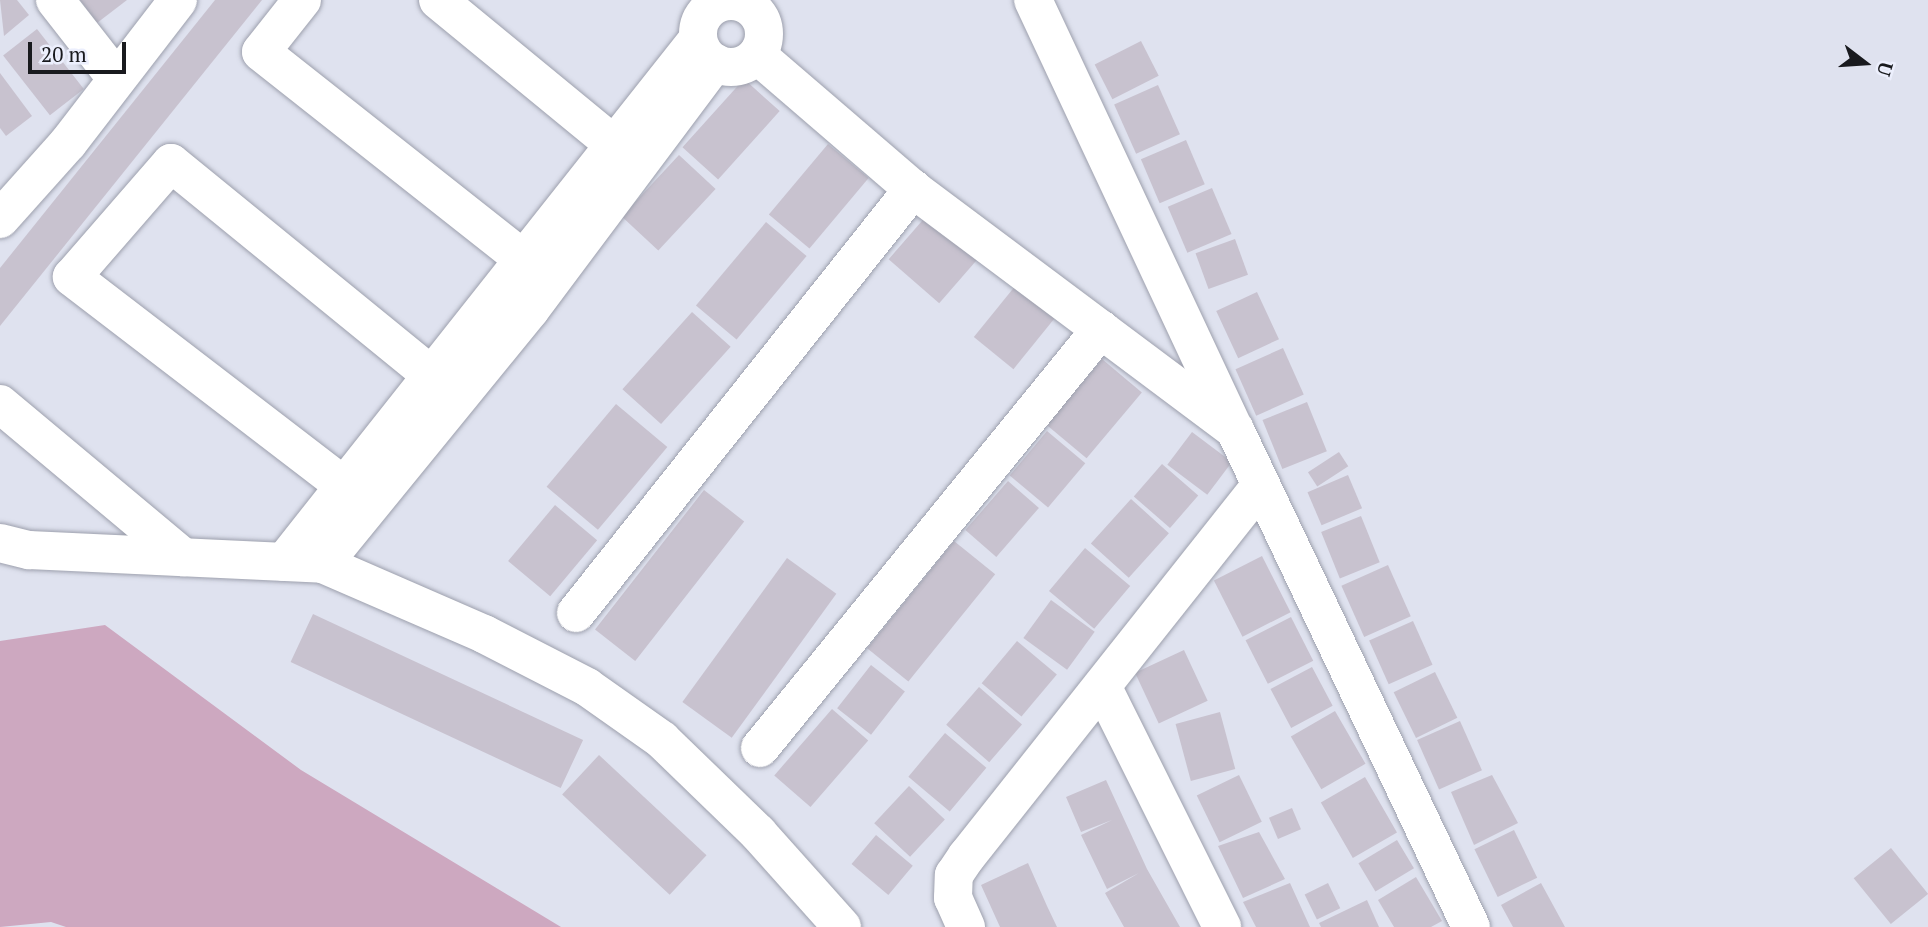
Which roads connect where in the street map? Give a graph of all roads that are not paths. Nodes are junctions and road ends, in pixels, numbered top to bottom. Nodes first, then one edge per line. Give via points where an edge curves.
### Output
1 (55, 0) edge
2 (178, 0) edge
3 (302, 0) edge
4 (438, 0) edge
5 (1033, 0) edge
6 (726, 16) edge
7 (116, 78) junction
8 (612, 143) junction
9 (913, 189) junction
10 (5, 199) edge
11 (523, 259) junction
12 (1101, 329) junction
13 (430, 374) junction
14 (0, 404) edge
15 (1235, 430) junction
16 (343, 485) junction
17 (1261, 485) junction
18 (121, 506) junction
19 (0, 543) edge
20 (79, 552) junction
21 (183, 557) junction
22 (284, 562) junction
23 (323, 564) junction
24 (576, 613) dead end
25 (1103, 688) junction
26 (760, 748) dead end
27 (842, 927) edge
28 (966, 927) edge
29 (1222, 927) edge
30 (1471, 927) edge

1 - 7 street
2 - 7 street
3 - 11 street via 261,52
4 - 8 street
5 - 15 street
6 - 8 street
6 - 9 street via 764,35 757,55
6 - 23 street via 530,310
7 - 10 street via 68,143
8 - 11 street
9 - 12 street
9 - 24 street
11 - 13 street
12 - 15 street
12 - 26 street
13 - 16 street
13 - 16 street via 172,163 72,277
14 - 18 street
15 - 17 street
16 - 22 street
17 - 25 street
17 - 30 street
18 - 20 street
18 - 21 street
19 - 20 street
20 - 21 street
21 - 22 street
22 - 23 street
23 - 27 street via 484,634 620,708 662,740 758,834
25 - 28 street via 954,875 953,898
25 - 29 street

